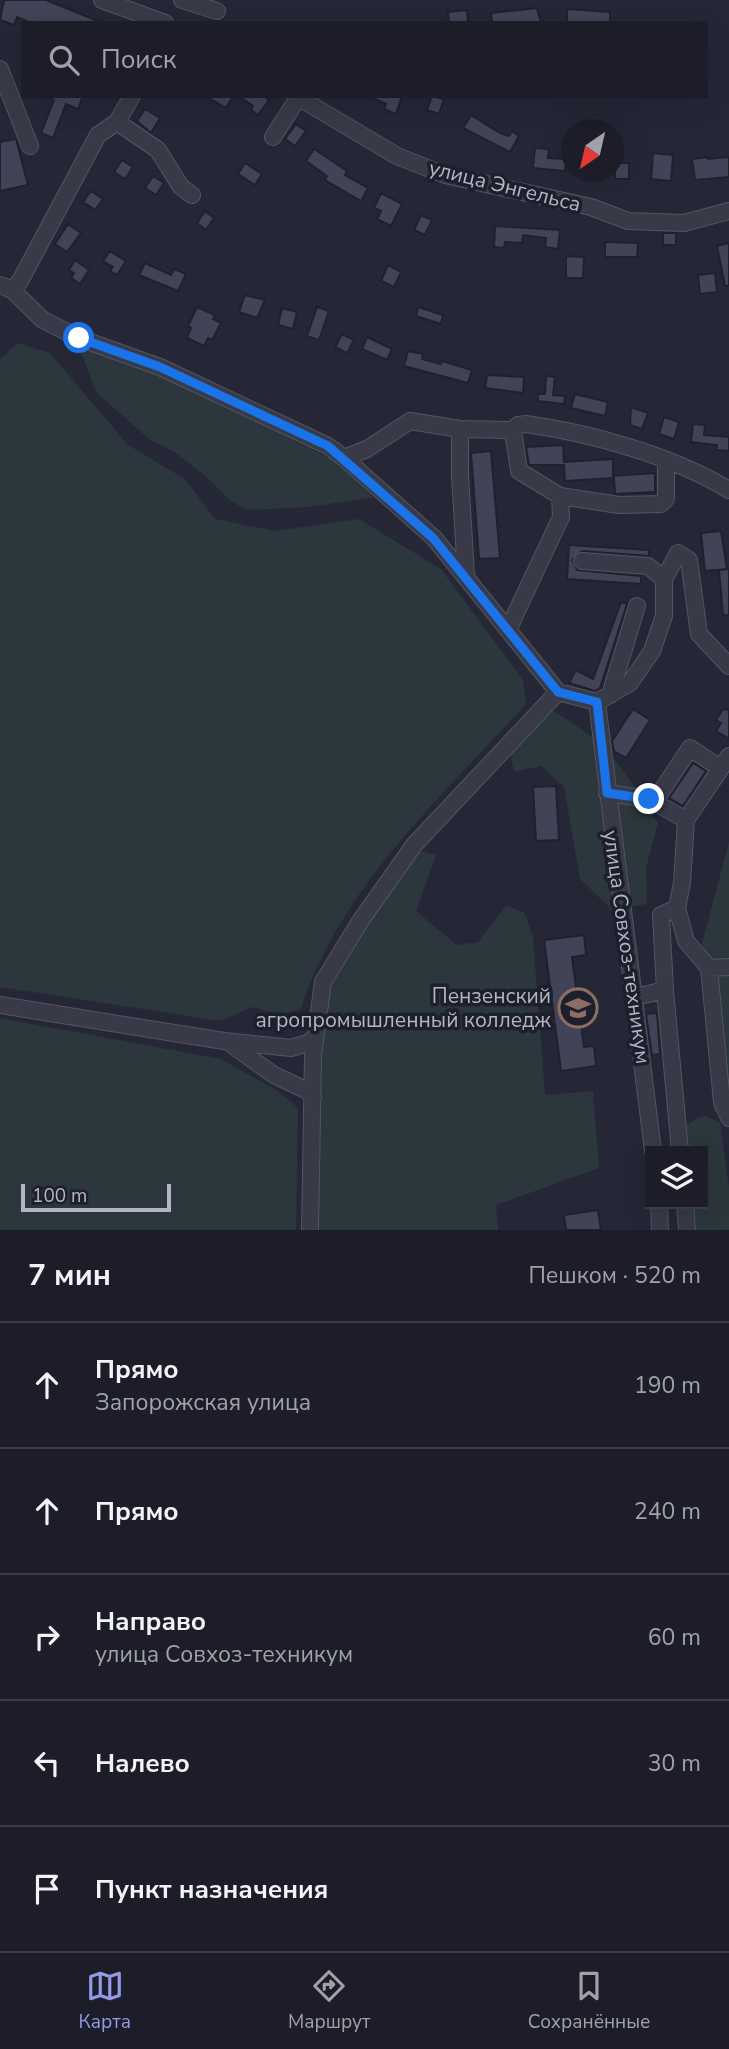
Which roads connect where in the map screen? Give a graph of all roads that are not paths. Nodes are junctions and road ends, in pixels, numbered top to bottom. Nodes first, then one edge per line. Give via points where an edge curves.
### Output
1 (102, 0) edge
2 (182, 0) edge
3 (217, 11) dead end
4 (160, 21) edge
5 (0, 69) edge
6 (131, 98) edge
7 (296, 98) edge
8 (299, 98) edge
9 (117, 122) junction
10 (273, 137) dead end
11 (30, 146) dead end
12 (192, 195) dead end
13 (729, 211) edge
14 (6, 287) edge
15 (460, 429) junction
16 (513, 430) junction
17 (344, 458) junction
18 (666, 462) junction
19 (729, 490) edge
20 (560, 496) junction
21 (582, 561) dead end
22 (466, 575) junction
23 (664, 579) junction
24 (637, 606) dead end
25 (508, 631) junction
26 (729, 666) edge
27 (558, 692) junction
28 (603, 698) junction
29 (724, 762) edge
30 (607, 793) junction
31 (655, 802) junction
32 (686, 820) junction
33 (677, 908) junction
34 (729, 967) edge
35 (709, 968) junction
36 (665, 990) junction
37 (635, 997) junction
38 (0, 1005) edge
39 (315, 1037) junction
40 (225, 1041) junction
41 (291, 1048) junction
42 (313, 1068) junction
43 (287, 1082) junction
44 (313, 1099) junction
45 (726, 1101) edge
46 (729, 1118) edge
47 (652, 1146) edge
48 (680, 1146) edge
49 (659, 1209) edge
50 (685, 1209) edge
51 (310, 1230) edge
52 (660, 1230) edge
53 (687, 1230) edge

1 - 4 street
2 - 3 street
5 - 11 street
6 - 9 street
7 - 10 street
8 - 13 street, улица Энгельса via 397,156 445,175 591,207 628,221 684,223
9 - 12 street via 158,150 181,187
9 - 14 street via 99,135 20,281
14 - 17 street via 43,320 160,367 328,446
15 - 16 street
15 - 17 street via 410,421
15 - 22 street
16 - 18 street via 526,424 578,431
16 - 20 street via 519,471
17 - 22 street via 433,538
18 - 19 street
18 - 20 street via 666,499 661,504 619,505
20 - 25 street via 561,517
21 - 23 street via 648,566
22 - 25 street
23 - 26 street via 678,553 689,560 699,634
23 - 28 street via 664,616 652,651 630,683
24 - 28 street
25 - 27 street
27 - 28 street
27 - 39 street via 414,845 346,957 323,982
28 - 30 street, улица Совхоз-техникум
29 - 31 street via 690,748
29 - 32 street
30 - 31 street
30 - 37 street, улица Совхоз-техникум
31 - 32 street
32 - 33 street
33 - 35 street via 686,941
33 - 36 street via 661,915
34 - 35 street
35 - 45 street
36 - 37 street
36 - 48 street
37 - 47 street, улица Совхоз-техникум
38 - 40 street
39 - 41 street
39 - 42 street
40 - 41 street
40 - 43 street
41 - 42 street
42 - 43 street
42 - 44 street
43 - 44 street via 301,1086
44 - 51 street
45 - 46 street
49 - 52 street
50 - 53 street

